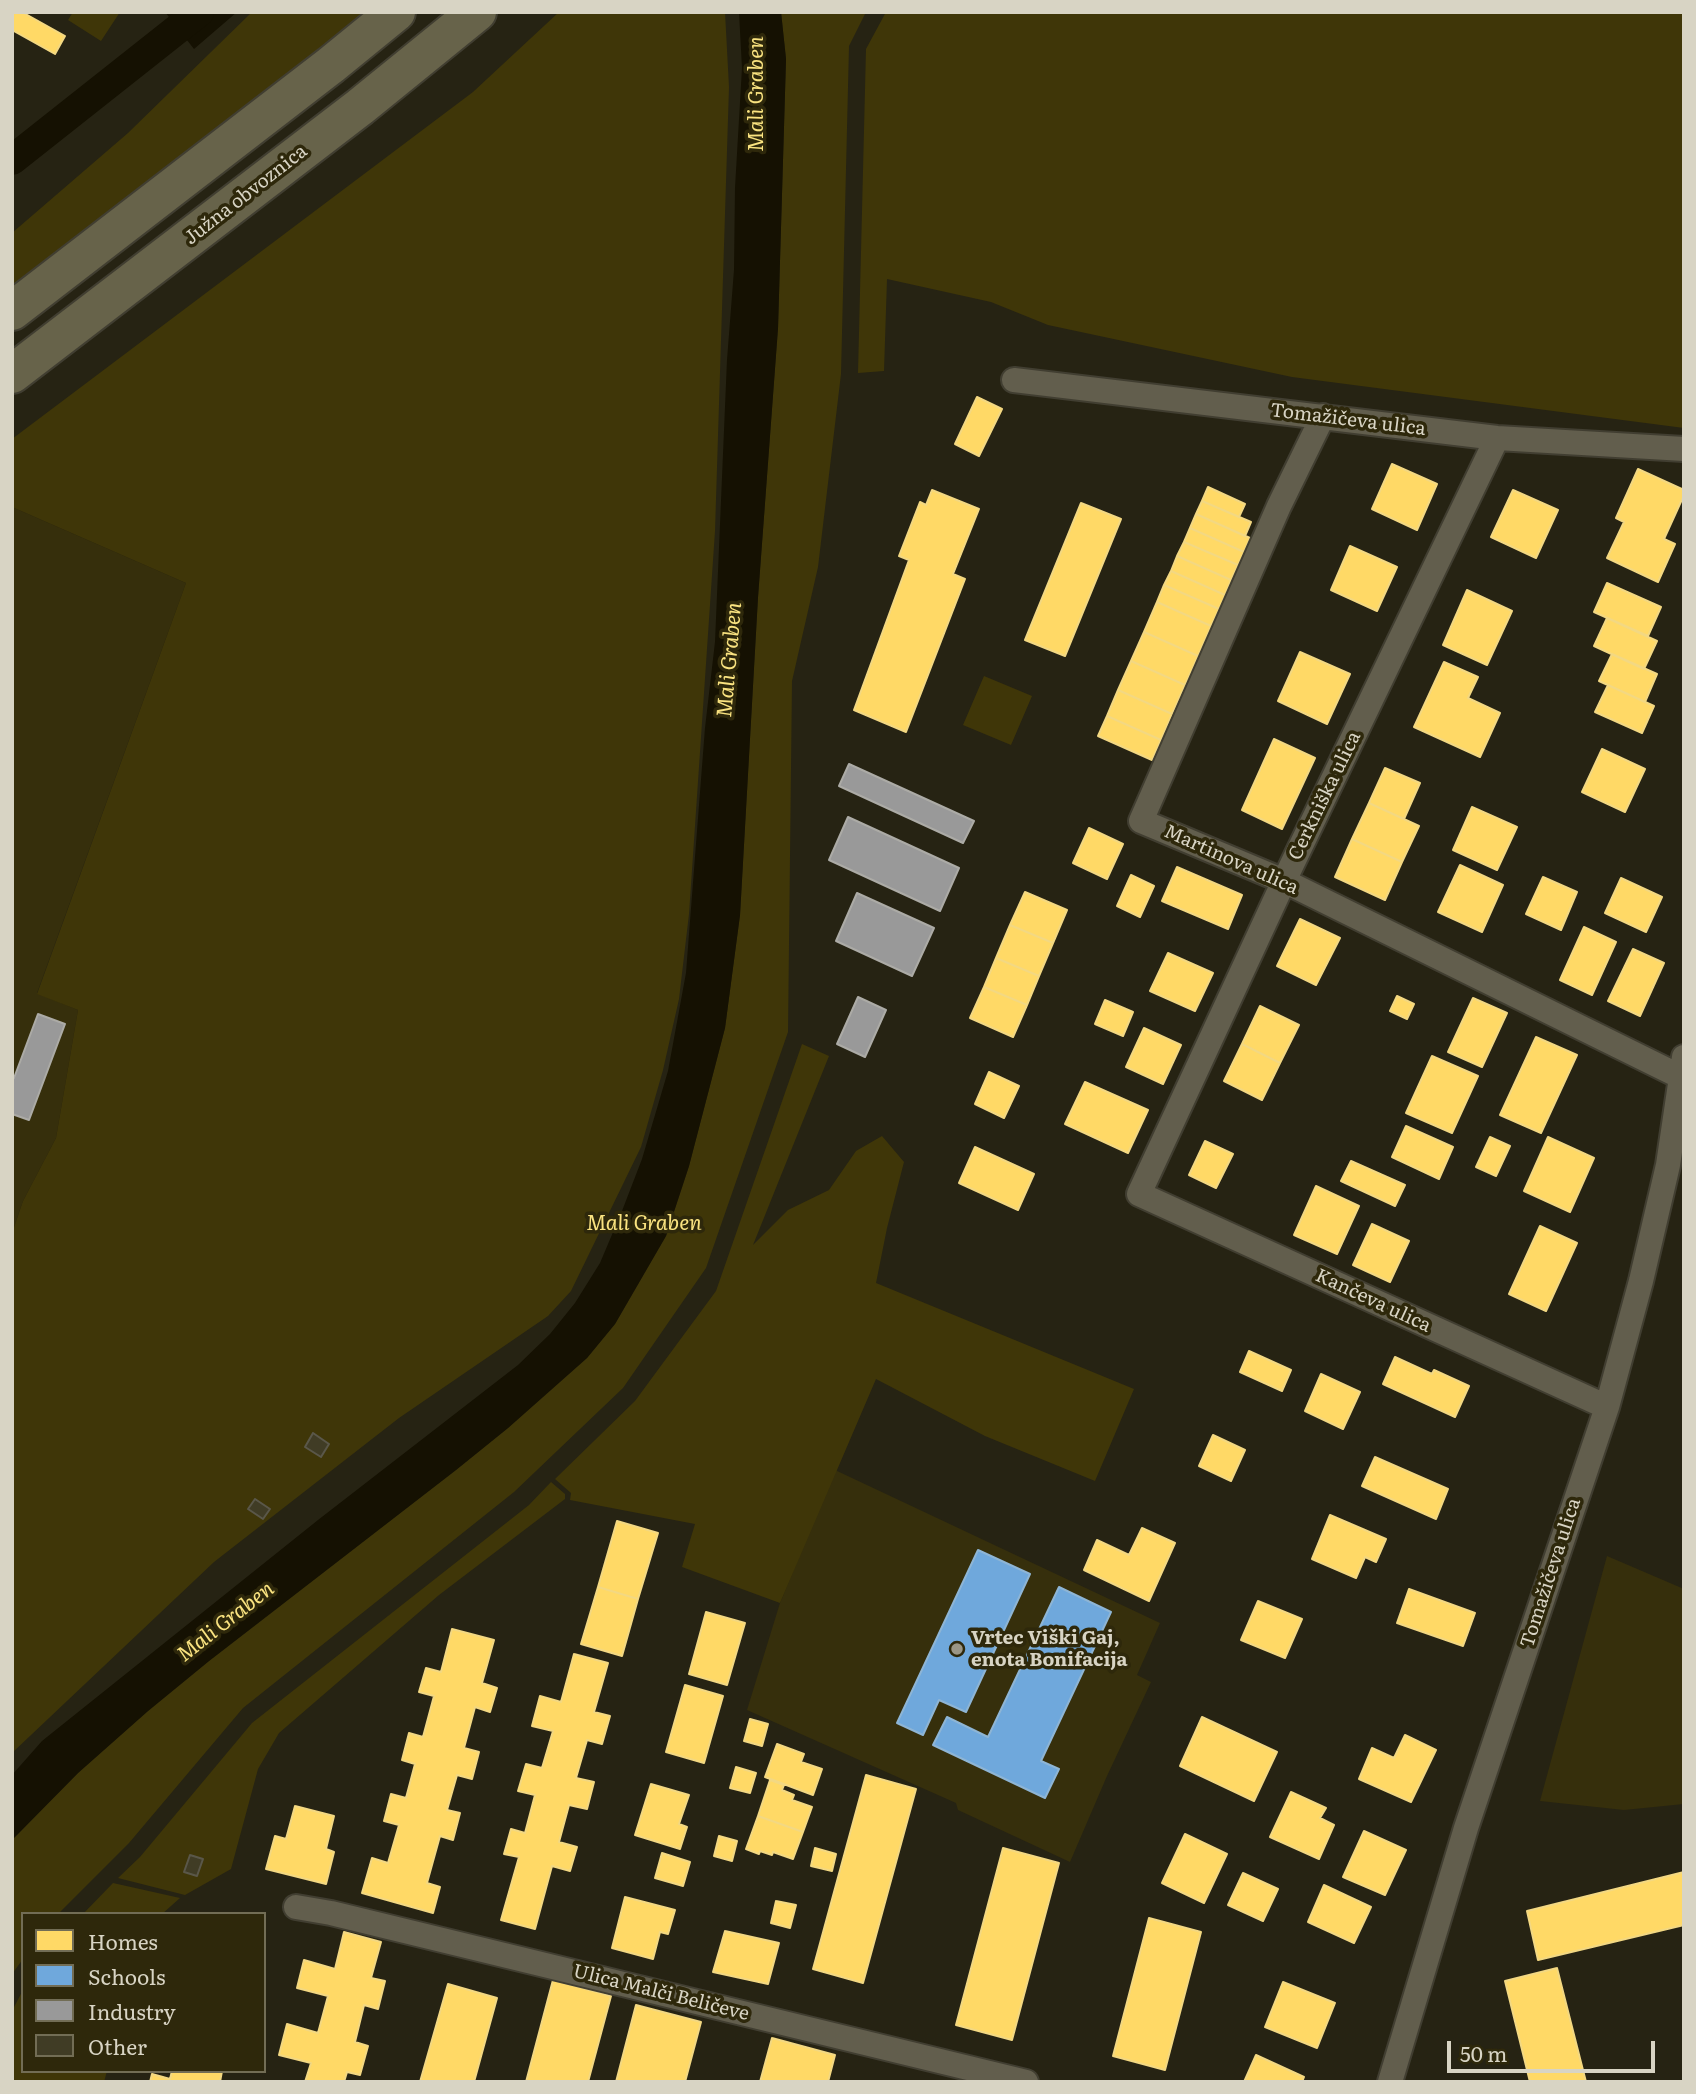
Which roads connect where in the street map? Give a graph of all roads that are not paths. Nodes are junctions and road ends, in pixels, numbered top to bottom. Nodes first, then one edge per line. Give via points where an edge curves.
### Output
1 (396, 12) edge
2 (477, 12) edge
3 (12, 311) edge
4 (12, 374) edge
5 (1014, 380) dead end
6 (1323, 416) junction
7 (1497, 438) junction
8 (1684, 449) edge
9 (1284, 881) junction
10 (1682, 1067) edge
11 (1139, 1194) joint
12 (1606, 1408) junction
13 (296, 1907) dead end
14 (1026, 2082) edge
15 (1390, 2082) edge

1 - 3 highway
2 - 4 highway, Južna obvoznica
5 - 6 street, Tomažičeva ulica
6 - 7 street, Tomažičeva ulica
6 - 9 street, Martinova ulica via 1142,821
7 - 8 street, Tomažičeva ulica
7 - 9 street, Cerkniška ulica
9 - 10 street, Martinova ulica
9 - 11 street, Cerkniška ulica
10 - 12 street, Tomažičeva ulica via 1668,1165
11 - 12 street, Kančeva ulica
12 - 15 street, Tomažičeva ulica via 1466,1828
13 - 14 street, Ulica Malči Beličeve

